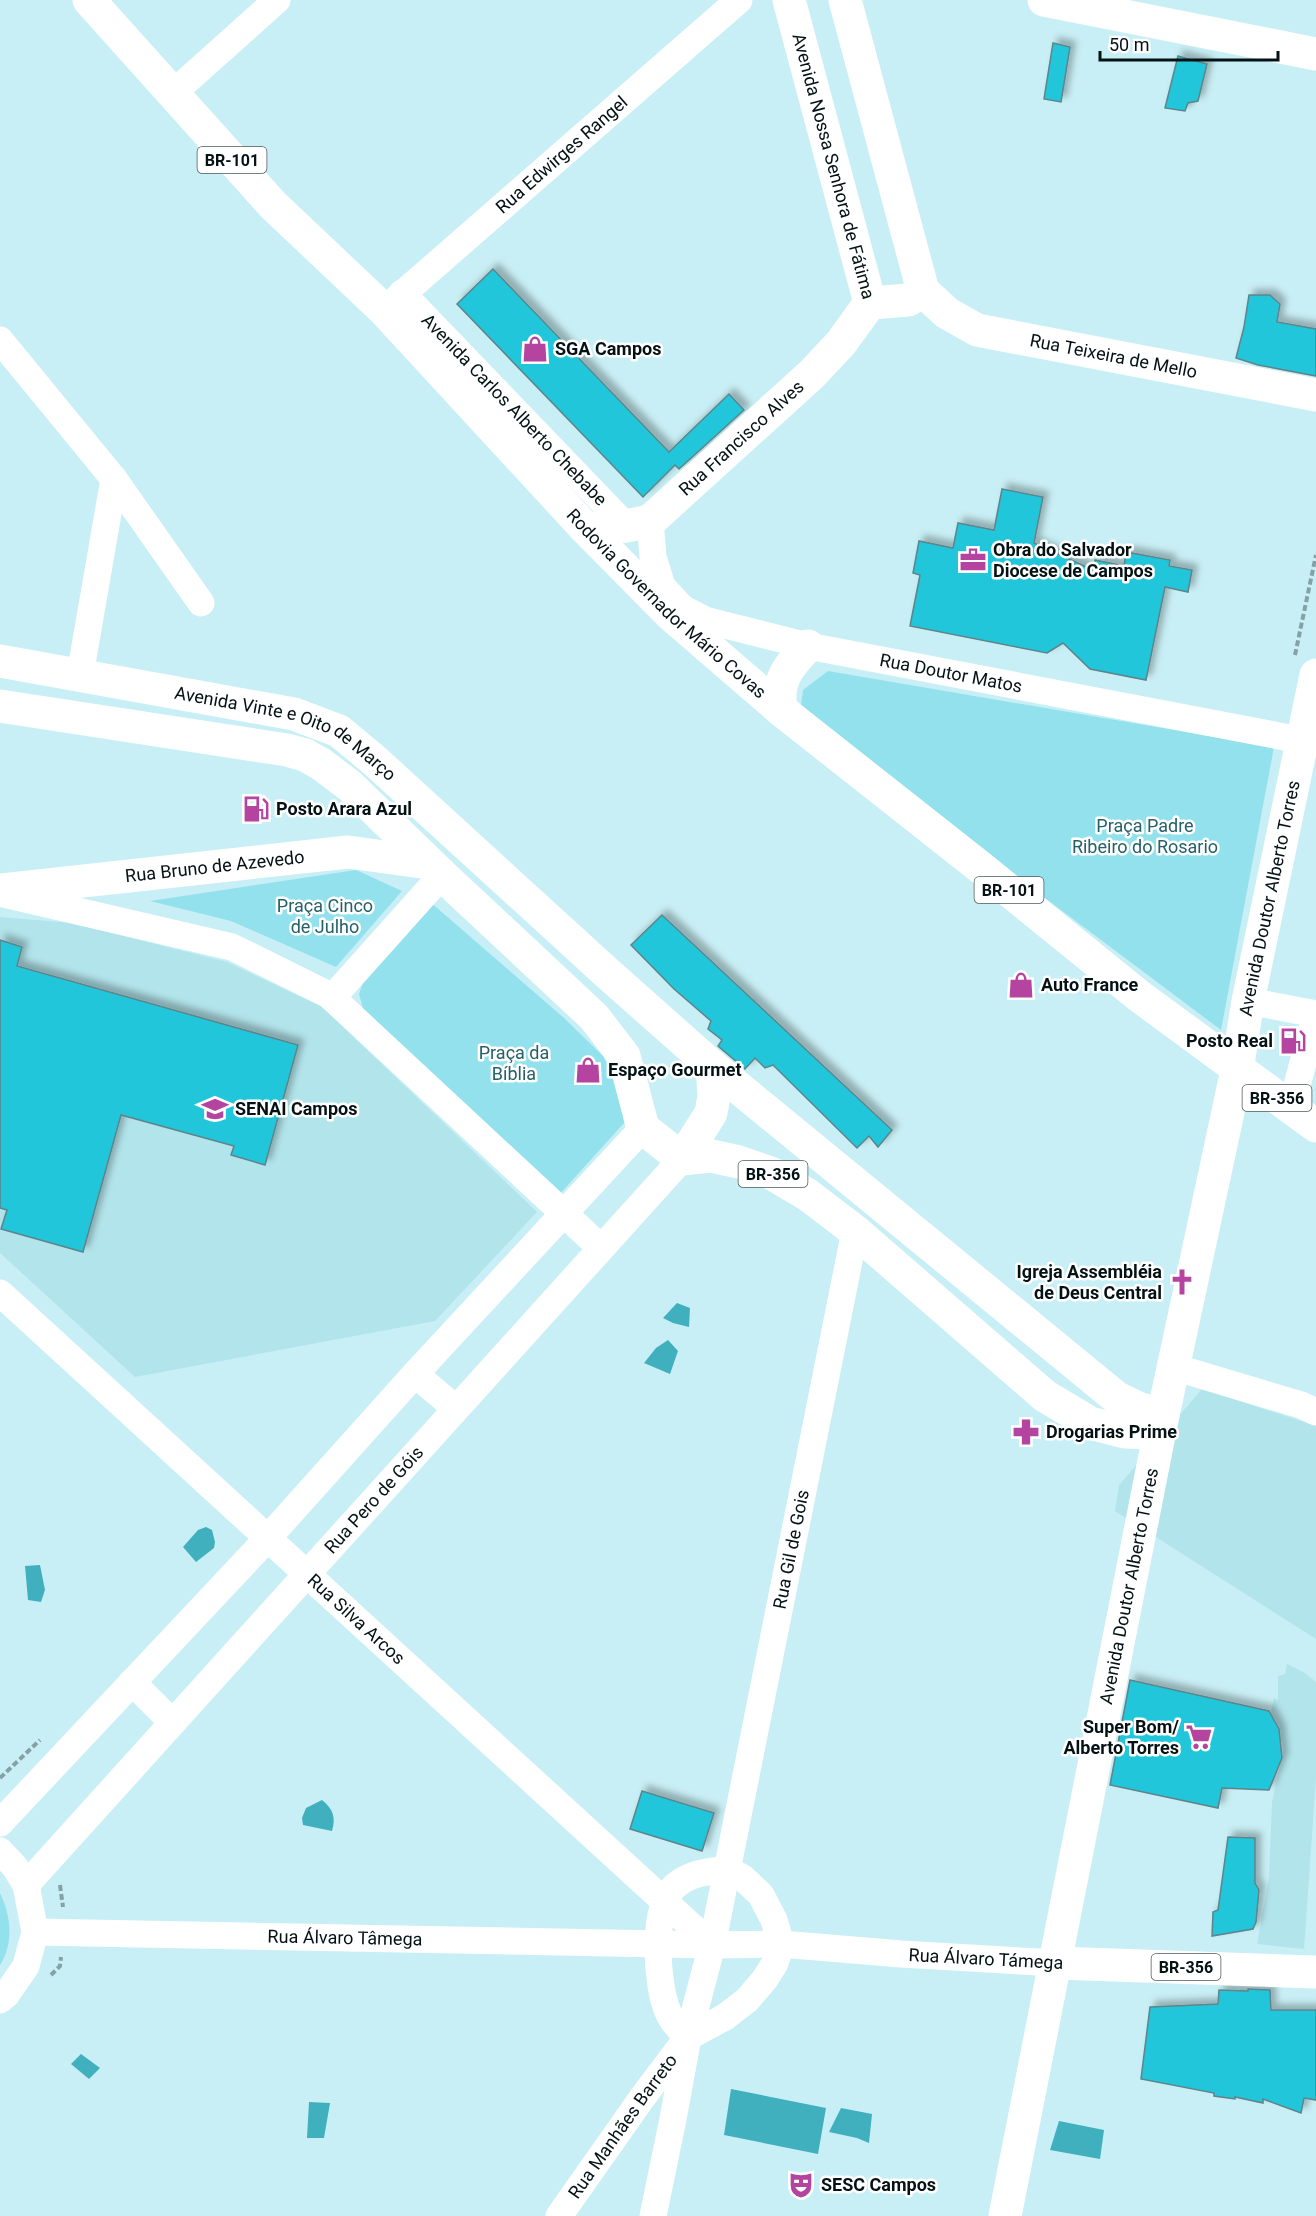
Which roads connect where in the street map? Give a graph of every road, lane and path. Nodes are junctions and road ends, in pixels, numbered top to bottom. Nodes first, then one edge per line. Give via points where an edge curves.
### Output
1 (89, 0) edge
2 (277, 0) edge
3 (739, 0) edge
4 (789, 0) edge
5 (845, 0) edge
6 (1044, 0) edge
7 (1316, 54) edge
8 (172, 94) junction
9 (923, 291) junction
10 (393, 301) junction
11 (870, 303) junction
12 (0, 340) edge
13 (1316, 395) edge
14 (114, 479) junction
15 (638, 523) junction
16 (586, 529) junction
17 (201, 603) dead end
18 (808, 646) junction
19 (0, 661) edge
20 (80, 675) junction
21 (1316, 675) edge
22 (0, 706) edge
23 (255, 706) junction
24 (781, 710) junction
25 (179, 734) junction
26 (1309, 742) edge
27 (435, 869) junction
28 (0, 892) edge
29 (332, 998) junction
30 (1248, 1001) junction
31 (712, 1066) junction
32 (1237, 1070) junction
33 (1304, 1117) edge
34 (643, 1128) junction
35 (681, 1159) junction
36 (565, 1214) junction
37 (855, 1231) junction
38 (601, 1248) junction
39 (0, 1293) edge
40 (1174, 1367) junction
41 (415, 1374) junction
42 (455, 1408) junction
43 (1316, 1412) edge
44 (1161, 1424) junction
45 (267, 1539) junction
46 (307, 1576) junction
47 (132, 1683) junction
48 (172, 1722) junction
49 (42, 1738) dead end
50 (0, 1778) edge
51 (0, 1823) edge
52 (0, 1851) edge
53 (727, 1869) junction
54 (42, 1878) junction
55 (665, 1903) junction
56 (35, 1932) junction
57 (62, 1932) junction
58 (657, 1943) junction
59 (781, 1944) junction
60 (712, 1945) junction
61 (1056, 1963) junction
62 (1316, 1972) edge
63 (44, 1983) dead end
64 (0, 2000) edge
65 (688, 2037) junction
66 (642, 2098) junction
67 (674, 2119) junction
68 (559, 2216) edge
69 (653, 2216) edge
70 (1005, 2216) edge

1 - 8 main road, Rodovia Governador Mário Covas / BR-101
2 - 8 street
3 - 10 street, Rua Edwirges Rangel
4 - 11 main road, Avenida Nossa Senhora de Fátima
5 - 9 main road
6 - 7 main road
8 - 10 main road, Rodovia Governador Mário Covas / BR-101 via 273,205
9 - 11 main road, Avenida Nossa Senhora de Fátima via 908,300
9 - 13 main road, Rua Teixeira de Mello via 947,313 977,330
10 - 15 street, Avenida Carlos Alberto Chebabe
10 - 16 main road, Rodovia Governador Mário Covas / BR-101
11 - 15 main road, Rua Francisco Alves via 812,374
12 - 14 street
14 - 17 street
14 - 20 street
15 - 16 main road
15 - 18 street, Rua Doutor Matos via 662,586 682,608 705,621
16 - 24 main road, Rodovia Governador Mário Covas / BR-101 via 670,614
18 - 24 main road via 785,673 778,694
18 - 26 street, Rua Doutor Matos
19 - 20 main road, Avenida Vinte e Oito de Março / BR-356
20 - 23 main road, Avenida Vinte e Oito de Março / BR-356
21 - 26 main road, Avenida Doutor Alberto Torres
22 - 25 main road, Avenida Vinte e Oito de Março
23 - 25 main road via 186,705 178,717
23 - 31 main road, Avenida Vinte e Oito de Março / BR-356 via 294,714 339,731
24 - 32 main road, Rodovia Governador Mário Covas / BR-101
25 - 27 main road, Avenida Vinte e Oito de Março via 304,756 350,786
26 - 30 main road, Avenida Doutor Alberto Torres
27 - 28 main road, Rua Bruno de Azevedo via 348,852
27 - 29 street
27 - 34 main road, Avenida Vinte e Oito de Março via 594,1017 624,1056
28 - 29 street via 232,947
29 - 36 street
30 - 32 main road, Avenida Doutor Alberto Torres
30 - 33 street via 1316,1014
31 - 35 main road via 711,1113
31 - 44 main road, BR-356 via 1117,1398
32 - 33 main road, Rodovia Governador Mário Covas / BR-356
32 - 40 main road, Avenida Doutor Alberto Torres / BR-356
34 - 35 main road
34 - 36 street
35 - 37 main road, BR-356 via 711,1156 771,1173
35 - 38 street, Rua Pero de Góis
36 - 38 street
36 - 41 street
37 - 44 main road, BR-356 via 1045,1396 1090,1423 1125,1432
37 - 53 street, Rua Gil de Gois
38 - 42 street, Rua Pero de Góis
39 - 45 street, Rua Silva Arcos
40 - 43 street
40 - 44 main road, Avenida Doutor Alberto Torres / BR-356
41 - 42 street
41 - 45 street
42 - 46 street, Rua Pero de Góis
44 - 61 main road, Avenida Doutor Alberto Torres
45 - 46 street, Rua Silva Arcos
45 - 47 street
46 - 48 street, Rua Pero de Góis
46 - 55 street, Rua Silva Arcos
47 - 48 street
47 - 51 street
48 - 54 street, Rua Pero de Góis
49 - 50 path
52 - 54 street via 15,1867
53 - 55 street via 694,1874 674,1887
53 - 59 street via 761,1895
53 - 60 street, Rua Gil de Gois
54 - 56 street
54 - 57 path via 64,1904
55 - 58 street
55 - 60 street, Rua Silva Arcos
56 - 57 street, Rua Álvaro Tâmega
56 - 64 street via 26,1966
57 - 58 street, Rua Álvaro Tâmega
57 - 63 path via 60,1966
58 - 60 street, Rua Álvaro Támega
58 - 65 street via 667,2011
59 - 60 street, Rua Álvaro Támega
59 - 61 street, Rua Álvaro Támega
59 - 65 street via 775,1963 747,2000
60 - 65 street, Rua Gil de Gois
61 - 62 main road, Rua Álvaro Támega / BR-356
61 - 70 main road, Avenida Doutor Alberto Torres
65 - 66 street, Rua Manhães Barreto
65 - 67 street, Rua Gil de Gois
66 - 67 street
66 - 68 street, Rua Manhães Barreto
67 - 69 street, Rua Gil de Gois

